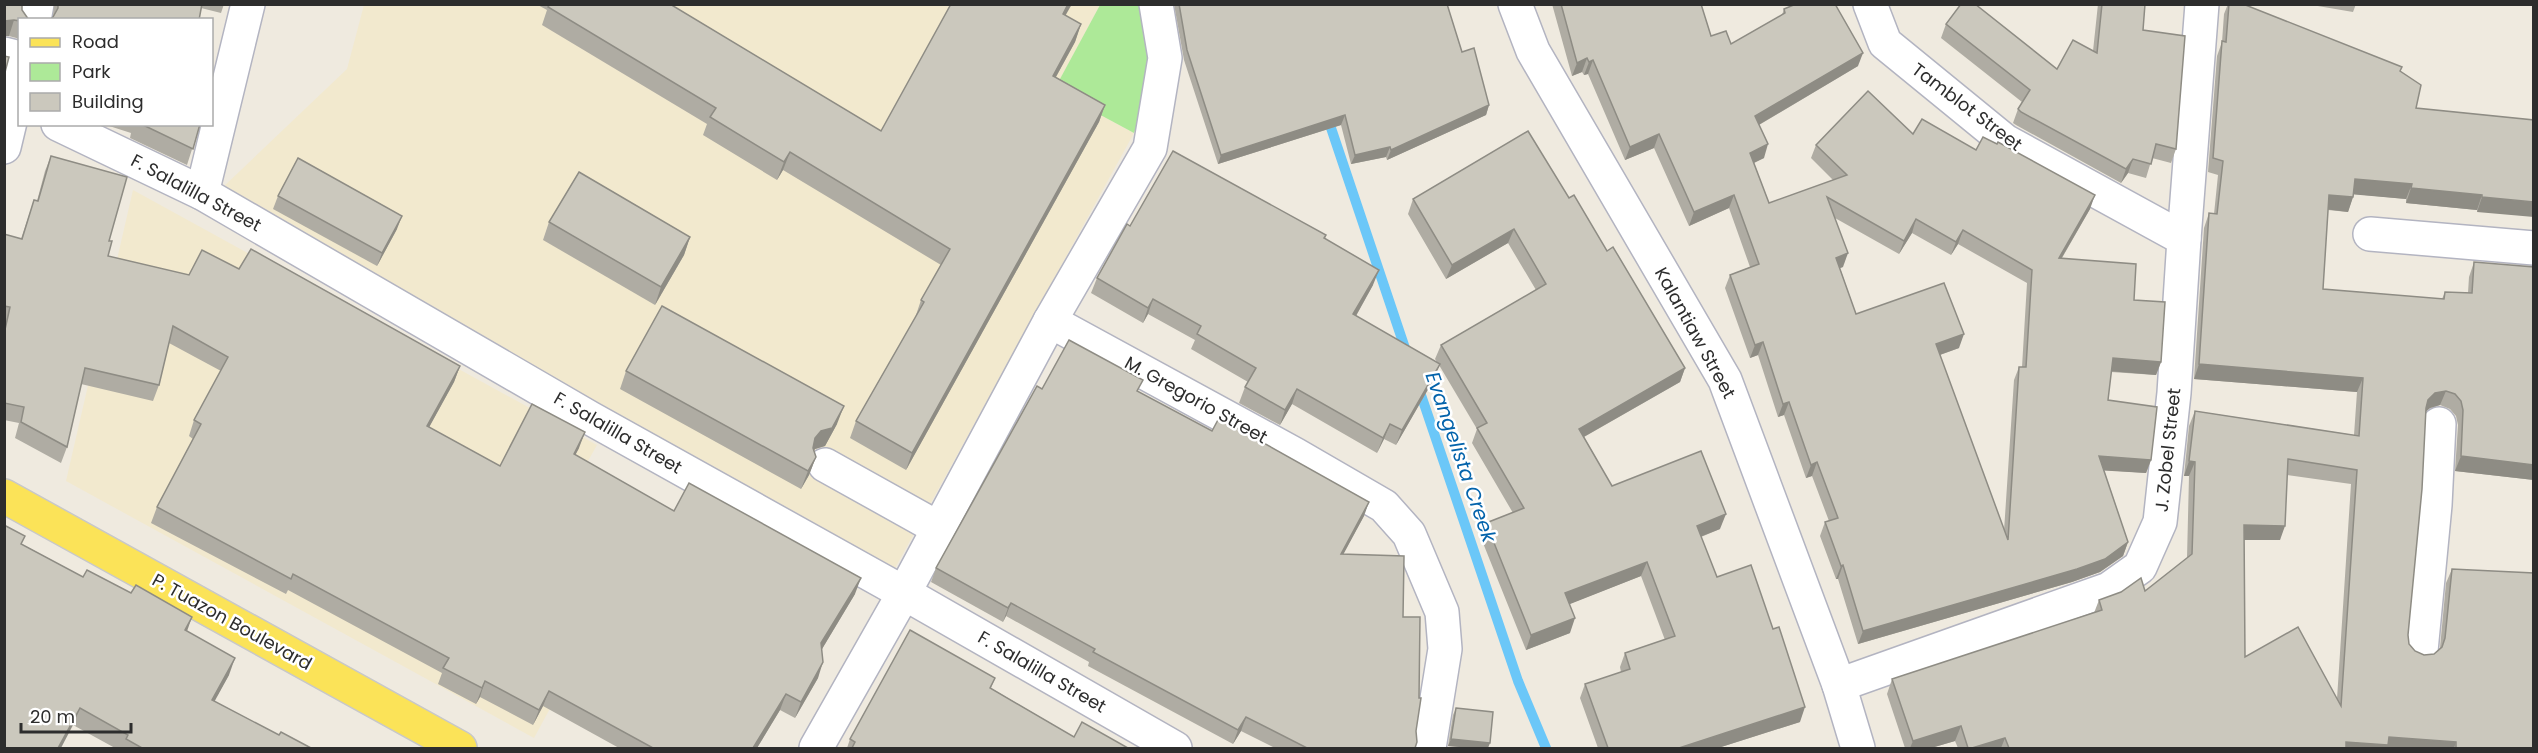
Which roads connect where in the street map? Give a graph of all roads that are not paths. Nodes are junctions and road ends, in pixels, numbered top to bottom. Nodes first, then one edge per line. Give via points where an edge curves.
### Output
1 (248, 4) edge
2 (1156, 4) edge
3 (1515, 4) edge
4 (1870, 4) edge
5 (2202, 4) edge
6 (18, 91) edge
7 (62, 126) edge
8 (11, 131) edge
9 (202, 193) junction
10 (2370, 234) dead end
11 (2184, 239) junction
12 (2534, 248) edge
13 (1050, 321) junction
14 (2439, 424) dead end
15 (825, 465) dead end
16 (4, 496) edge
17 (939, 528) junction
18 (904, 593) junction
19 (2421, 651) edge
20 (1839, 685) junction
21 (460, 748) edge
22 (816, 748) edge
23 (1175, 748) edge
24 (1429, 748) edge
25 (1858, 748) edge

1 - 9 street
2 - 13 street via 1165,58 1150,148
3 - 20 street, Kalantiaw Street via 1533,51 1725,380
4 - 11 street, Tamblot Street via 1885,44 2005,141
5 - 11 street, J. Zobel Street
6 - 8 street
7 - 9 street, F. Salalilla Street
9 - 18 street, F. Salalilla Street
10 - 12 street
11 - 20 street, J. Zobel Street via 2174,393 2160,522 2140,567 2109,589
13 - 17 street
13 - 24 street, M. Gregorio Street via 1384,506 1409,534 1442,612 1445,649
14 - 19 street
15 - 17 street
16 - 21 main road, P. Tuazon Boulevard
17 - 18 street
18 - 22 street
18 - 23 street, F. Salalilla Street
20 - 25 street, Kalantiaw Street

